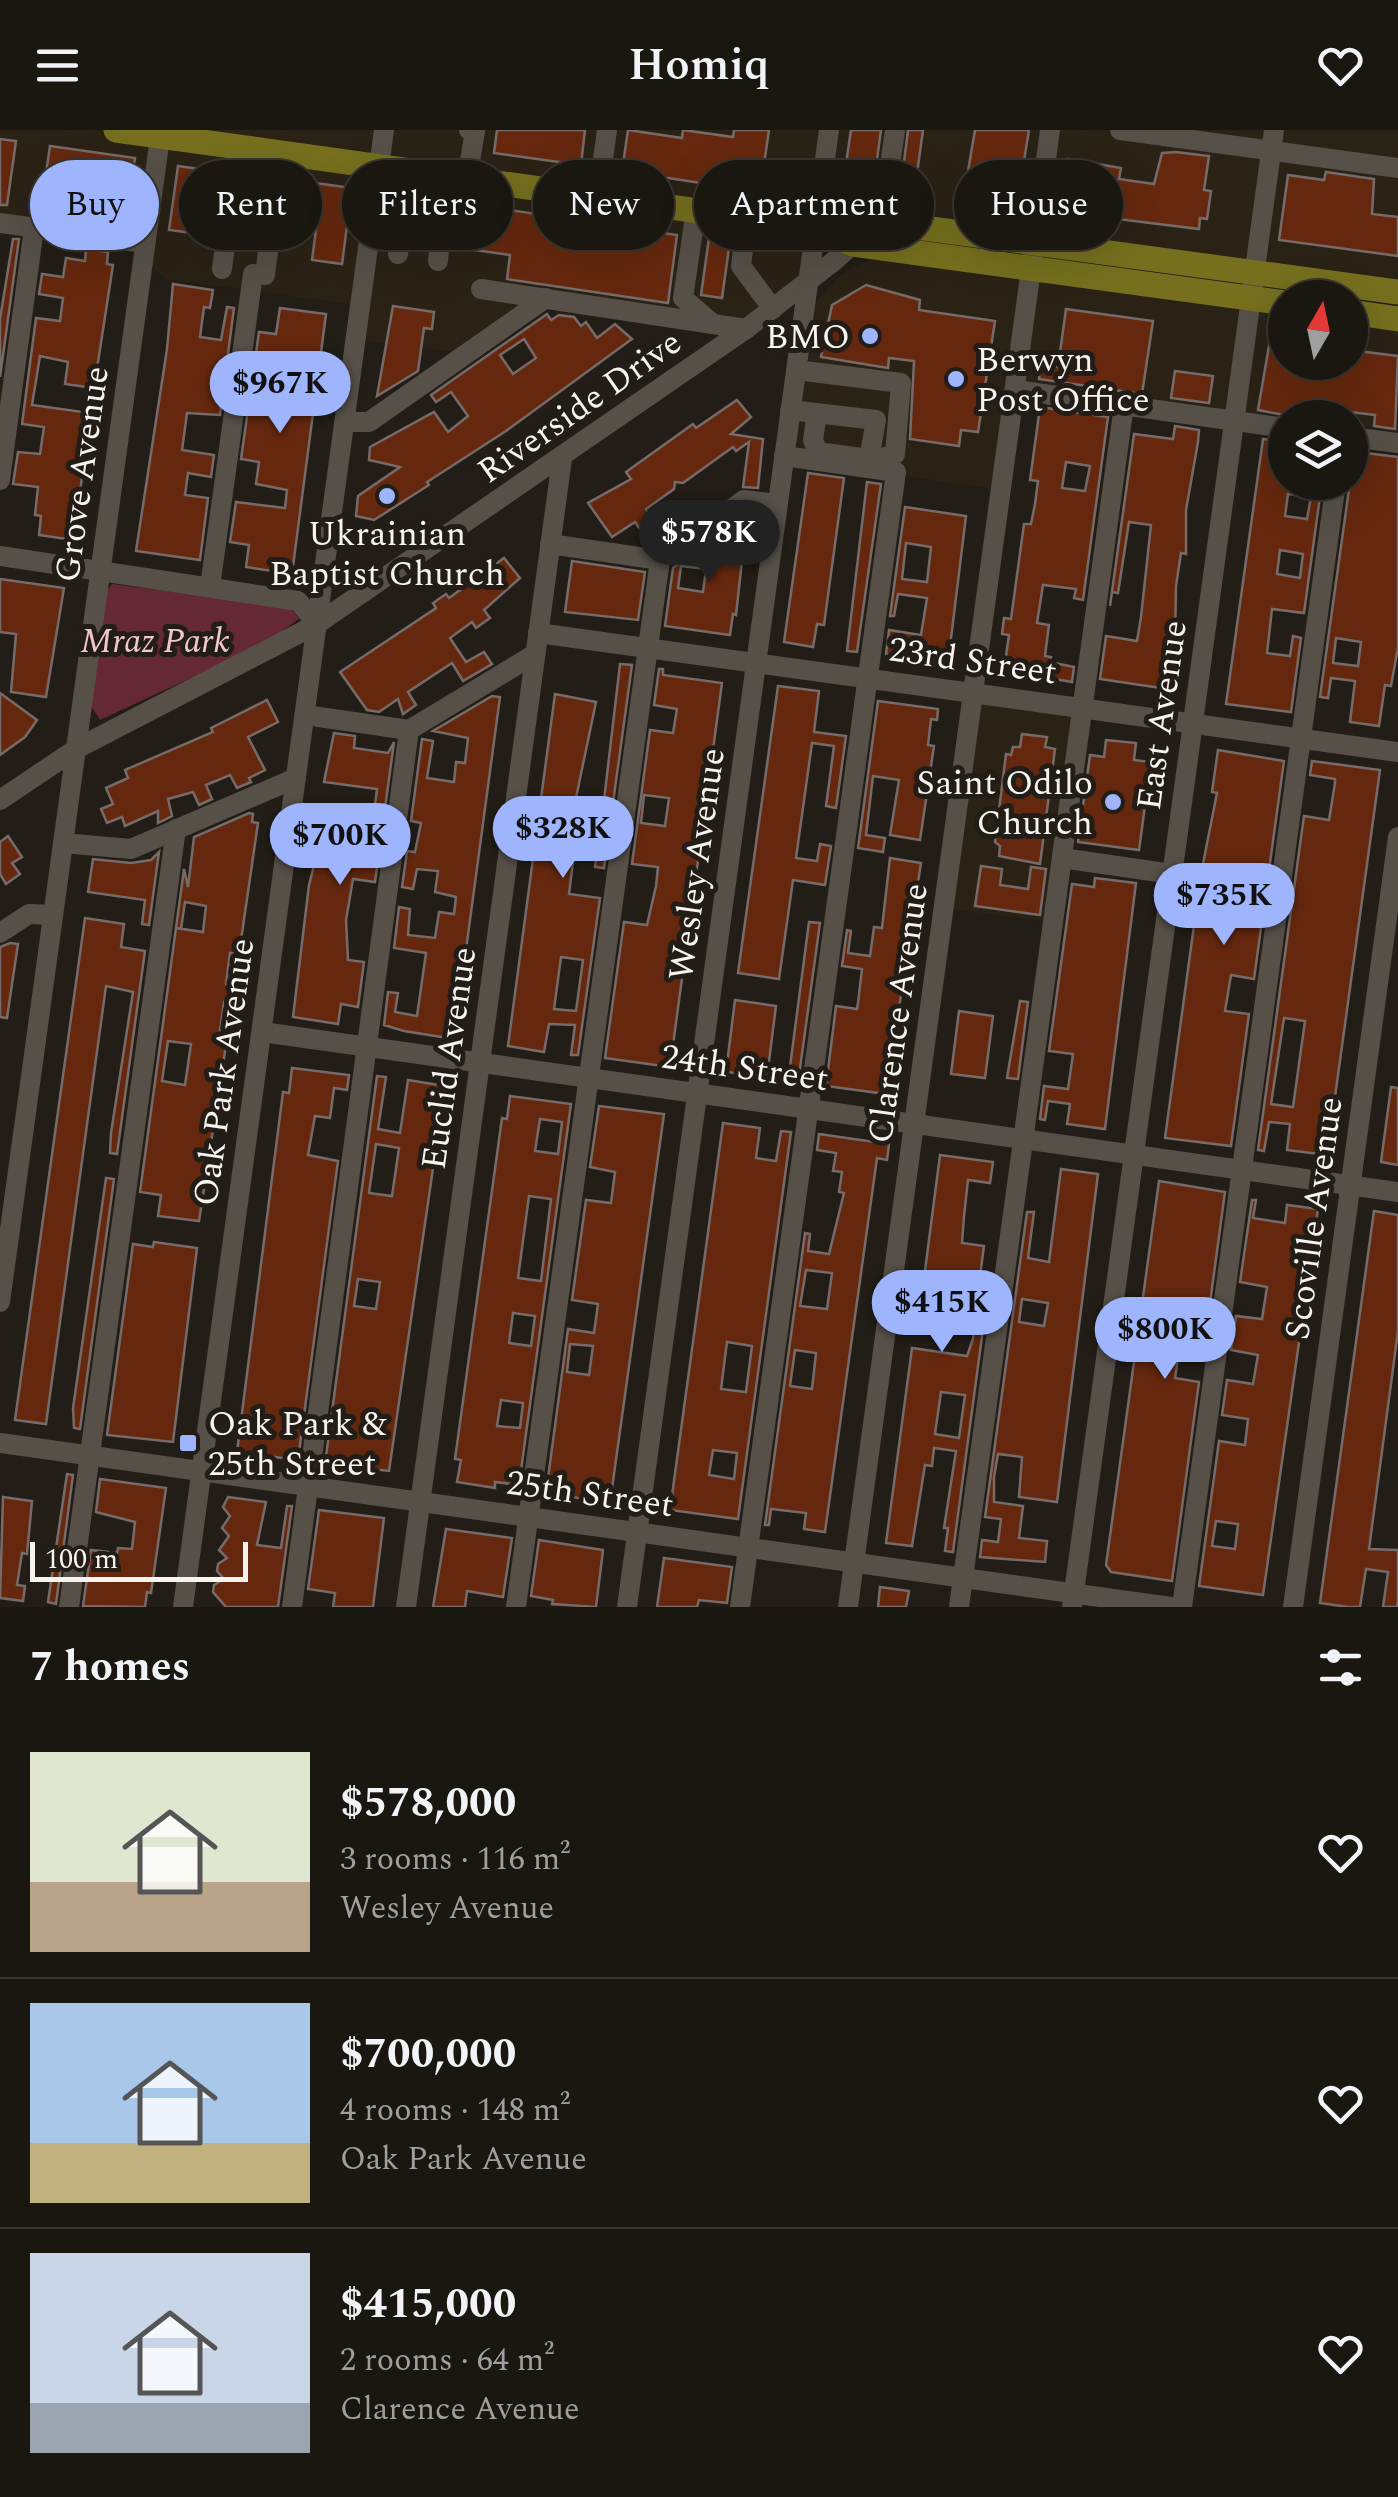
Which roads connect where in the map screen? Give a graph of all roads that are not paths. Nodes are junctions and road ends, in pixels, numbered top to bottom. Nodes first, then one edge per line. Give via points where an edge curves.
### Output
1 (116, 130) edge
2 (384, 130) edge
3 (475, 130) edge
4 (607, 130) edge
5 (829, 130) edge
6 (895, 130) edge
7 (1050, 130) edge
8 (1120, 130) edge
9 (161, 133) edge
10 (1273, 140) edge
11 (238, 146) junction
12 (157, 160) edge
13 (236, 160) edge
14 (343, 160) edge
15 (381, 160) edge
16 (470, 160) edge
17 (603, 160) edge
18 (824, 160) edge
19 (886, 160) edge
20 (1046, 160) edge
21 (1398, 168) edge
22 (0, 223) edge
23 (694, 224) edge
24 (30, 227) edge
25 (934, 246) edge
26 (31, 250) edge
27 (145, 250) edge
28 (225, 250) edge
29 (264, 250) edge
30 (368, 250) edge
31 (743, 250) edge
32 (812, 250) edge
33 (842, 250) edge
34 (1034, 250) edge
35 (1094, 250) edge
36 (398, 254) dead end
37 (438, 261) dead end
38 (222, 269) dead end
39 (1031, 269) junction
40 (1255, 272) junction
41 (808, 283) junction
42 (481, 289) dead end
43 (1398, 292) edge
44 (546, 298) junction
45 (1251, 299) junction
46 (1268, 301) edge
47 (773, 309) junction
48 (1368, 315) edge
49 (1398, 319) edge
50 (714, 324) junction
51 (746, 329) junction
52 (796, 370) junction
53 (1014, 390) junction
54 (1124, 405) junction
55 (790, 410) junction
56 (817, 413) junction
57 (1234, 421) junction
58 (345, 422) junction
59 (1268, 426) edge
60 (1368, 439) edge
61 (1398, 443) edge
62 (784, 456) junction
63 (817, 456) junction
64 (562, 458) junction
65 (868, 464) junction
66 (0, 480) edge
67 (1333, 500) edge
68 (778, 504) junction
69 (550, 544) junction
70 (0, 556) edge
71 (660, 560) junction
72 (100, 570) junction
73 (210, 587) junction
74 (317, 624) junction
75 (537, 643) junction
76 (648, 648) junction
77 (756, 663) junction
78 (866, 678) junction
79 (973, 693) junction
80 (1082, 708) junction
81 (305, 715) junction
82 (1193, 723) junction
83 (409, 730) junction
84 (1300, 738) junction
85 (76, 749) junction
86 (1398, 752) edge
87 (296, 778) junction
88 (0, 800) edge
89 (176, 829) junction
90 (1398, 838) edge
91 (63, 842) junction
92 (1062, 858) junction
93 (1172, 874) junction
94 (53, 914) junction
95 (0, 933) edge
96 (262, 1032) junction
97 (368, 1047) junction
98 (480, 1062) junction
99 (587, 1078) junction
100 (697, 1093) junction
101 (807, 1108) junction
102 (914, 1124) junction
103 (1023, 1139) junction
104 (1134, 1155) junction
105 (1242, 1170) junction
106 (1350, 1185) junction
107 (1398, 1192) edge
108 (0, 1302) edge
109 (0, 1442) edge
110 (90, 1455) junction
111 (202, 1471) junction
112 (308, 1486) junction
113 (420, 1502) junction
114 (529, 1517) junction
115 (638, 1532) junction
116 (749, 1548) junction
117 (854, 1562) junction
118 (963, 1578) junction
119 (1073, 1600) edge
120 (70, 1607) edge
121 (184, 1607) edge
122 (292, 1607) edge
123 (406, 1607) edge
124 (516, 1607) edge
125 (627, 1607) edge
126 (740, 1607) edge
127 (848, 1607) edge
128 (959, 1607) edge
129 (1171, 1607) edge
130 (1182, 1607) edge
131 (1293, 1607) edge

1 - 9 main road
2 - 15 street, Oak Park Avenue
3 - 16 street
4 - 17 street
5 - 18 street, Wesley Avenue
6 - 19 street
7 - 20 street, Clarence Avenue
8 - 10 street
9 - 11 main road
9 - 12 street, Grove Avenue
10 - 21 street
10 - 40 street, East Avenue
11 - 13 street
11 - 14 main road
22 - 24 street
23 - 50 street via 683,298
25 - 39 main road
26 - 66 street
27 - 72 street, Grove Avenue
28 - 38 street
29 - 73 street
30 - 58 street, Oak Park Avenue
31 - 47 street via 741,266
32 - 41 street, Wesley Avenue
33 - 41 street, Riverside Drive
34 - 39 street, Clarence Avenue
35 - 40 main road
36 - 37 street via 404,213 434,210 442,218
39 - 45 main road
39 - 53 street, Clarence Avenue
40 - 43 main road
40 - 45 street, East Avenue
41 - 47 street, Riverside Drive
41 - 52 street, Wesley Avenue
42 - 44 street
44 - 50 street
44 - 58 street via 370,422
45 - 46 main road
45 - 57 street, East Avenue
47 - 51 street, Riverside Drive
48 - 49 main road
50 - 51 street
51 - 64 street, Riverside Drive
52 - 55 street, Wesley Avenue
52 - 65 street via 902,384 895,454
53 - 54 street
53 - 79 street, Clarence Avenue
54 - 57 street
54 - 80 street
55 - 56 street
55 - 62 street, Wesley Avenue
56 - 63 street
56 - 65 street via 876,420
57 - 59 street
57 - 82 street, East Avenue
58 - 74 street, Oak Park Avenue
60 - 61 street
62 - 63 street
62 - 68 street, Wesley Avenue
63 - 65 street
64 - 69 street, Euclid Avenue
64 - 74 street, Riverside Drive
65 - 78 street via 896,472
67 - 84 street
68 - 71 street via 744,500
68 - 77 street, Wesley Avenue
69 - 71 street
69 - 75 street, Euclid Avenue
70 - 72 street
71 - 76 street
72 - 73 street
72 - 85 street, Grove Avenue
73 - 74 street via 298,601
74 - 81 street, Oak Park Avenue
74 - 85 street, Riverside Drive
75 - 76 street, 23rd Street
75 - 83 street
75 - 98 street, Euclid Avenue
76 - 77 street, 23rd Street
76 - 99 street
77 - 78 street, 23rd Street
77 - 100 street, Wesley Avenue
78 - 79 street, 23rd Street
78 - 101 street
79 - 80 street, 23rd Street
79 - 102 street, Clarence Avenue
80 - 82 street, 23rd Street
80 - 92 street
81 - 83 street
81 - 87 street, Oak Park Avenue
82 - 84 street, 23rd Street
82 - 93 street, East Avenue
83 - 97 street
84 - 86 street, 23rd Street
84 - 105 street
85 - 88 street, Riverside Drive
85 - 91 street, Grove Avenue
87 - 89 street
87 - 96 street, Oak Park Avenue
89 - 91 street via 131,849
89 - 110 street
90 - 106 street, Scoville Avenue
91 - 94 street, Grove Avenue
92 - 93 street
92 - 103 street
93 - 104 street, East Avenue
94 - 95 street via 28,914
94 - 108 street, Grove Avenue
96 - 97 street, 24th Street
96 - 111 street, Oak Park Avenue
97 - 98 street, 24th Street
97 - 112 street
98 - 99 street, 24th Street
98 - 113 street, Euclid Avenue
99 - 100 street, 24th Street
99 - 114 street
100 - 101 street, 24th Street
100 - 115 street, Wesley Avenue
101 - 102 street, 24th Street
101 - 116 street
102 - 103 street, 24th Street
102 - 117 street, Clarence Avenue
103 - 104 street, 24th Street
103 - 118 street
104 - 105 street, 24th Street
104 - 119 street, East Avenue
105 - 106 street, 24th Street
105 - 130 street
106 - 107 street, 24th Street
106 - 131 street, Scoville Avenue
109 - 110 street, 25th Street
110 - 111 street, 25th Street
110 - 120 street
111 - 112 street, 25th Street
111 - 121 street, Oak Park Avenue
112 - 113 street, 25th Street
112 - 122 street
113 - 114 street, 25th Street
113 - 123 street, Euclid Avenue
114 - 115 street, 25th Street
114 - 124 street
115 - 116 street, 25th Street
115 - 125 street, Wesley Avenue
116 - 117 street, 25th Street
116 - 126 street
117 - 118 street, 25th Street
117 - 127 street, Clarence Avenue
118 - 119 street, 25th Street
118 - 128 street
119 - 129 street, 25th Street

